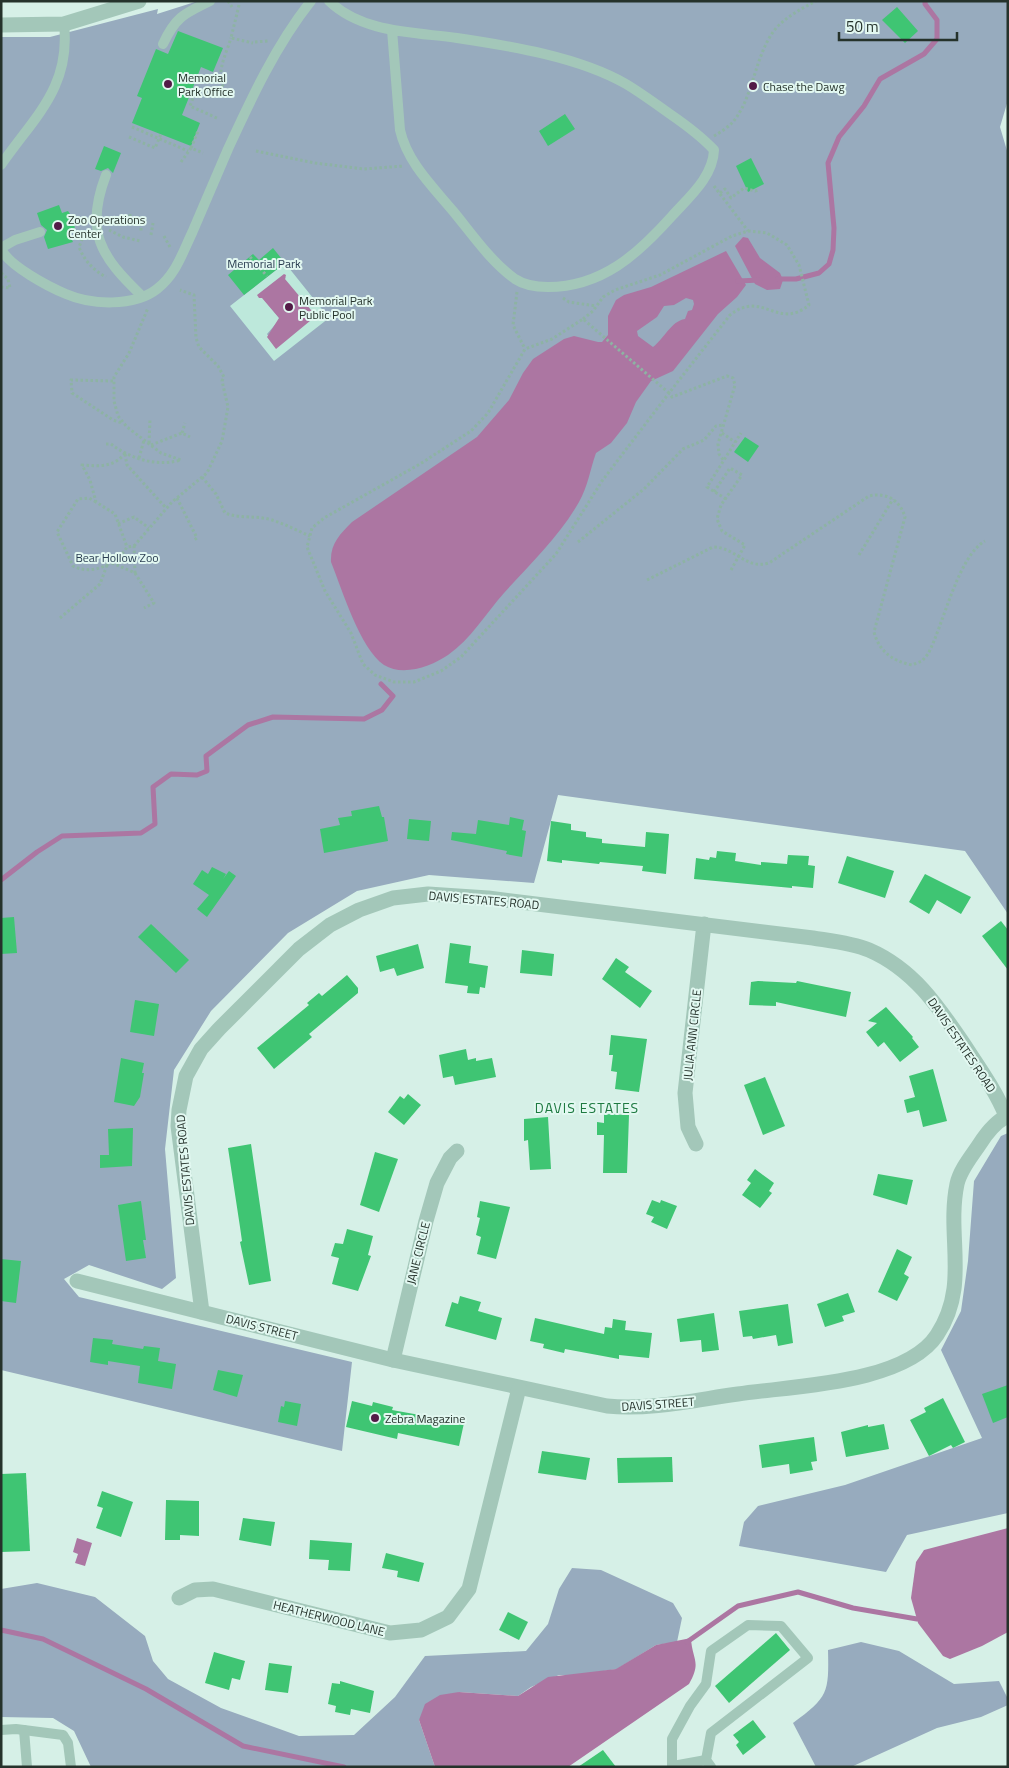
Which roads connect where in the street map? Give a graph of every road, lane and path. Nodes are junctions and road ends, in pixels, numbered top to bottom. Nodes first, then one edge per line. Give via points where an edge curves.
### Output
1 (138, 1) edge
2 (210, 1) edge
3 (228, 1) edge
4 (311, 1) edge
5 (328, 1) edge
6 (816, 1) edge
7 (239, 5) dead end
8 (232, 7) dead end
9 (64, 24) junction
10 (1, 25) edge
11 (392, 30) junction
12 (232, 38) junction
13 (270, 41) dead end
14 (163, 44) dead end
15 (191, 92) dead end
16 (230, 94) dead end
17 (220, 118) dead end
18 (132, 127) dead end
19 (198, 131) dead end
20 (129, 136) dead end
21 (160, 136) junction
22 (706, 142) junction
23 (190, 150) junction
24 (256, 152) dead end
25 (203, 153) dead end
26 (181, 162) dead end
27 (1, 165) edge
28 (416, 166) junction
29 (106, 175) dead end
30 (706, 175) junction
31 (758, 190) dead end
32 (720, 193) junction
33 (130, 214) dead end
34 (153, 223) dead end
35 (748, 231) junction
36 (40, 232) dead end
37 (97, 233) junction
38 (141, 233) dead end
39 (151, 235) dead end
40 (164, 236) dead end
41 (140, 241) dead end
42 (1, 249) edge
43 (171, 249) dead end
44 (250, 257) dead end
45 (1, 273) edge
46 (267, 276) dead end
47 (520, 281) junction
48 (1, 287) edge
49 (558, 287) junction
50 (180, 290) dead end
51 (146, 300) junction
52 (596, 306) junction
53 (582, 319) junction
54 (525, 349) junction
55 (113, 381) junction
56 (669, 393) junction
57 (150, 420) dead end
58 (122, 423) junction
59 (185, 423) dead end
60 (724, 425) junction
61 (182, 433) junction
62 (722, 433) junction
63 (741, 433) dead end
64 (190, 438) dead end
65 (144, 440) junction
66 (735, 442) junction
67 (106, 444) dead end
68 (150, 444) junction
69 (125, 453) junction
70 (139, 458) junction
71 (724, 461) junction
72 (202, 477) junction
73 (714, 492) junction
74 (177, 498) junction
75 (726, 499) junction
76 (893, 499) junction
77 (96, 502) junction
78 (166, 508) junction
79 (118, 524) junction
80 (149, 528) junction
81 (310, 536) junction
82 (193, 541) dead end
83 (985, 541) dead end
84 (578, 542) dead end
85 (134, 546) junction
86 (127, 547) junction
87 (859, 555) dead end
88 (738, 557) junction
89 (110, 564) junction
90 (731, 570) dead end
91 (135, 573) junction
92 (647, 580) dead end
93 (144, 608) dead end
94 (60, 618) dead end
95 (704, 924) junction
96 (1007, 1116) edge
97 (696, 1144) dead end
98 (457, 1151) dead end
99 (77, 1281) dead end
100 (202, 1312) junction
101 (393, 1360) junction
102 (519, 1388) junction
103 (179, 1598) dead end
104 (1, 1730) edge
105 (24, 1730) junction
106 (708, 1763) edge
107 (673, 1766) edge
108 (27, 1767) edge
109 (71, 1767) edge

1 - 9 street
2 - 14 lane via 172,24
3 - 8 path
4 - 51 lane via 292,25 228,149 177,268
5 - 11 lane via 347,16
6 - 22 path via 788,16 776,28 733,122
7 - 12 path
9 - 10 street
9 - 27 lane via 64,59 55,89 44,109
11 - 22 lane via 458,38 535,53 588,68 625,84
11 - 28 lane via 400,130 403,146
12 - 13 path
12 - 16 path via 221,67 224,89
15 - 17 path via 195,93 190,106
18 - 21 path
19 - 23 path
20 - 21 path via 155,148
21 - 23 path
22 - 30 lane via 714,150 713,164
23 - 25 path
23 - 26 path
24 - 28 path via 364,169
28 - 47 lane via 504,269
29 - 37 lane via 97,202
30 - 32 path
30 - 49 lane via 669,220 629,258 582,284
31 - 32 path via 744,188 731,198 725,189
32 - 35 path
33 - 38 path via 130,218 142,225
34 - 39 path
35 - 52 path via 732,236 660,275 615,290 603,296
35 - 56 path via 767,233 788,245 799,264 809,305 794,314 753,305 737,309
36 - 42 lane via 15,240
37 - 41 path via 108,230
37 - 51 lane via 112,266
40 - 43 path
42 - 51 lane via 18,266 69,296 102,302
44 - 46 path
45 - 48 path via 8,279 10,288
47 - 49 lane
47 - 54 path via 513,325
49 - 52 path via 569,302
50 - 72 path via 194,295 196,338 204,354 222,371 228,407 216,456
51 - 55 path via 129,353
52 - 53 path
53 - 54 path via 552,339
53 - 56 path
54 - 81 path via 488,413 472,431 324,518 312,528
55 - 58 path via 114,401
55 - 58 path via 71,380 72,393
56 - 60 path via 672,397 727,376 733,378 735,385
56 - 81 path via 602,481 556,554 461,657 441,671 414,682 394,682 375,675 363,664 311,561 307,547
57 - 68 path
58 - 65 path
59 - 61 path
60 - 62 path
60 - 84 path via 716,426 704,440 683,450 644,489
61 - 64 path
61 - 68 path
62 - 66 path
62 - 71 path via 718,449
63 - 66 path
65 - 68 path
65 - 70 path
66 - 71 path
67 - 69 path
68 - 70 path via 161,453 180,460 162,464
69 - 70 path
69 - 77 path via 112,464 82,465
69 - 78 path via 127,465
71 - 73 path via 707,487
72 - 74 path
72 - 81 path via 216,494 225,513 272,520
73 - 75 path
73 - 75 path via 730,468 742,476
74 - 78 path
74 - 82 path via 197,538
75 - 88 path via 718,513 718,524 722,531 745,545
76 - 83 path via 903,510 904,523 874,632 882,650 898,661 918,664 928,654 965,563
76 - 87 path
76 - 88 path via 884,495 869,496 769,563 755,565
77 - 79 path via 115,514
77 - 89 path via 89,498 78,499 57,532 73,566 83,570
78 - 80 path
79 - 80 path via 134,517
79 - 86 path
80 - 85 path
85 - 86 path
85 - 91 path
86 - 89 path
88 - 90 path
88 - 92 path via 720,547 713,547
89 - 91 path
89 - 94 path via 100,584
91 - 93 path via 154,603
95 - 96 street, DAVIS ESTATES ROAD via 846,943 870,950 894,964 912,976 947,1019
95 - 97 street, JULIA ANN CIRCLE via 685,1093 688,1127
95 - 100 street, DAVIS ESTATES ROAD via 488,898 428,894 393,898 359,910 314,936 200,1049 186,1076 178,1126
96 - 102 street, DAVIS STREET via 986,1135 957,1182 954,1204 956,1273 952,1302 936,1337 909,1360 860,1377 655,1406 607,1406
98 - 101 street, JANE CIRCLE via 443,1169 434,1193
99 - 100 street, DAVIS STREET
100 - 101 street, DAVIS STREET
101 - 102 street, DAVIS STREET
102 - 103 street, HEATHERWOOD LANE via 469,1589 448,1617 421,1630 390,1633 214,1589 195,1590
104 - 105 lane
105 - 108 lane
105 - 109 lane via 63,1734 68,1742
106 - 107 lane
106 - 107 lane via 711,1733 808,1658 781,1626 748,1624 711,1651 706,1684 672,1739

